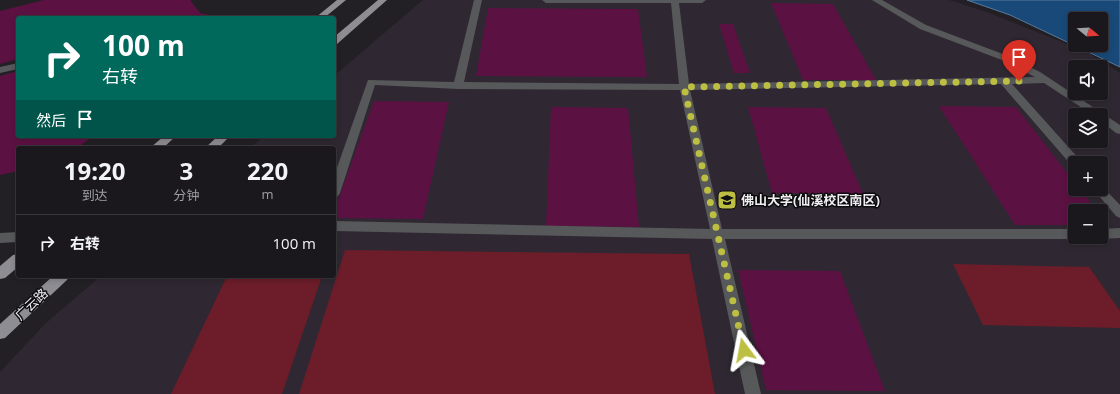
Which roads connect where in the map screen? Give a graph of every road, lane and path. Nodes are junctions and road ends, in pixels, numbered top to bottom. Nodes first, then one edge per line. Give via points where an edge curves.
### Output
1 (342, 0) edge
2 (382, 0) edge
3 (478, 0) edge
4 (546, 0) edge
5 (702, 0) edge
6 (876, 0) edge
7 (675, 1) junction
8 (322, 16) edge
9 (336, 40) edge
10 (16, 66) edge
11 (0, 70) edge
12 (1048, 80) junction
13 (1004, 81) junction
14 (458, 86) junction
15 (684, 87) junction
16 (1090, 108) edge
17 (1108, 121) edge
18 (1120, 130) edge
19 (168, 138) edge
20 (223, 138) edge
21 (158, 146) edge
22 (213, 146) edge
23 (1070, 156) edge
24 (336, 187) edge
25 (1105, 196) edge
26 (1120, 213) edge
27 (336, 226) edge
28 (717, 234) junction
29 (1068, 234) edge
30 (1108, 234) edge
31 (1120, 234) edge
32 (16, 236) edge
33 (0, 238) edge
34 (16, 261) edge
35 (0, 274) edge
36 (60, 278) edge
37 (0, 333) edge
38 (754, 394) edge

1 - 8 main road
2 - 9 main road
3 - 14 street
4 - 7 street
5 - 7 street
6 - 12 street via 923,27 1004,58
7 - 15 street
10 - 11 street
12 - 13 street
12 - 16 street
13 - 15 street
13 - 23 street
14 - 15 street
14 - 24 street via 371,82
15 - 28 street
17 - 18 street
19 - 21 main road
20 - 22 main road
25 - 26 street
27 - 28 street
28 - 29 street
28 - 38 street
30 - 31 street
32 - 33 street
34 - 35 main road
36 - 37 main road, 广云路

